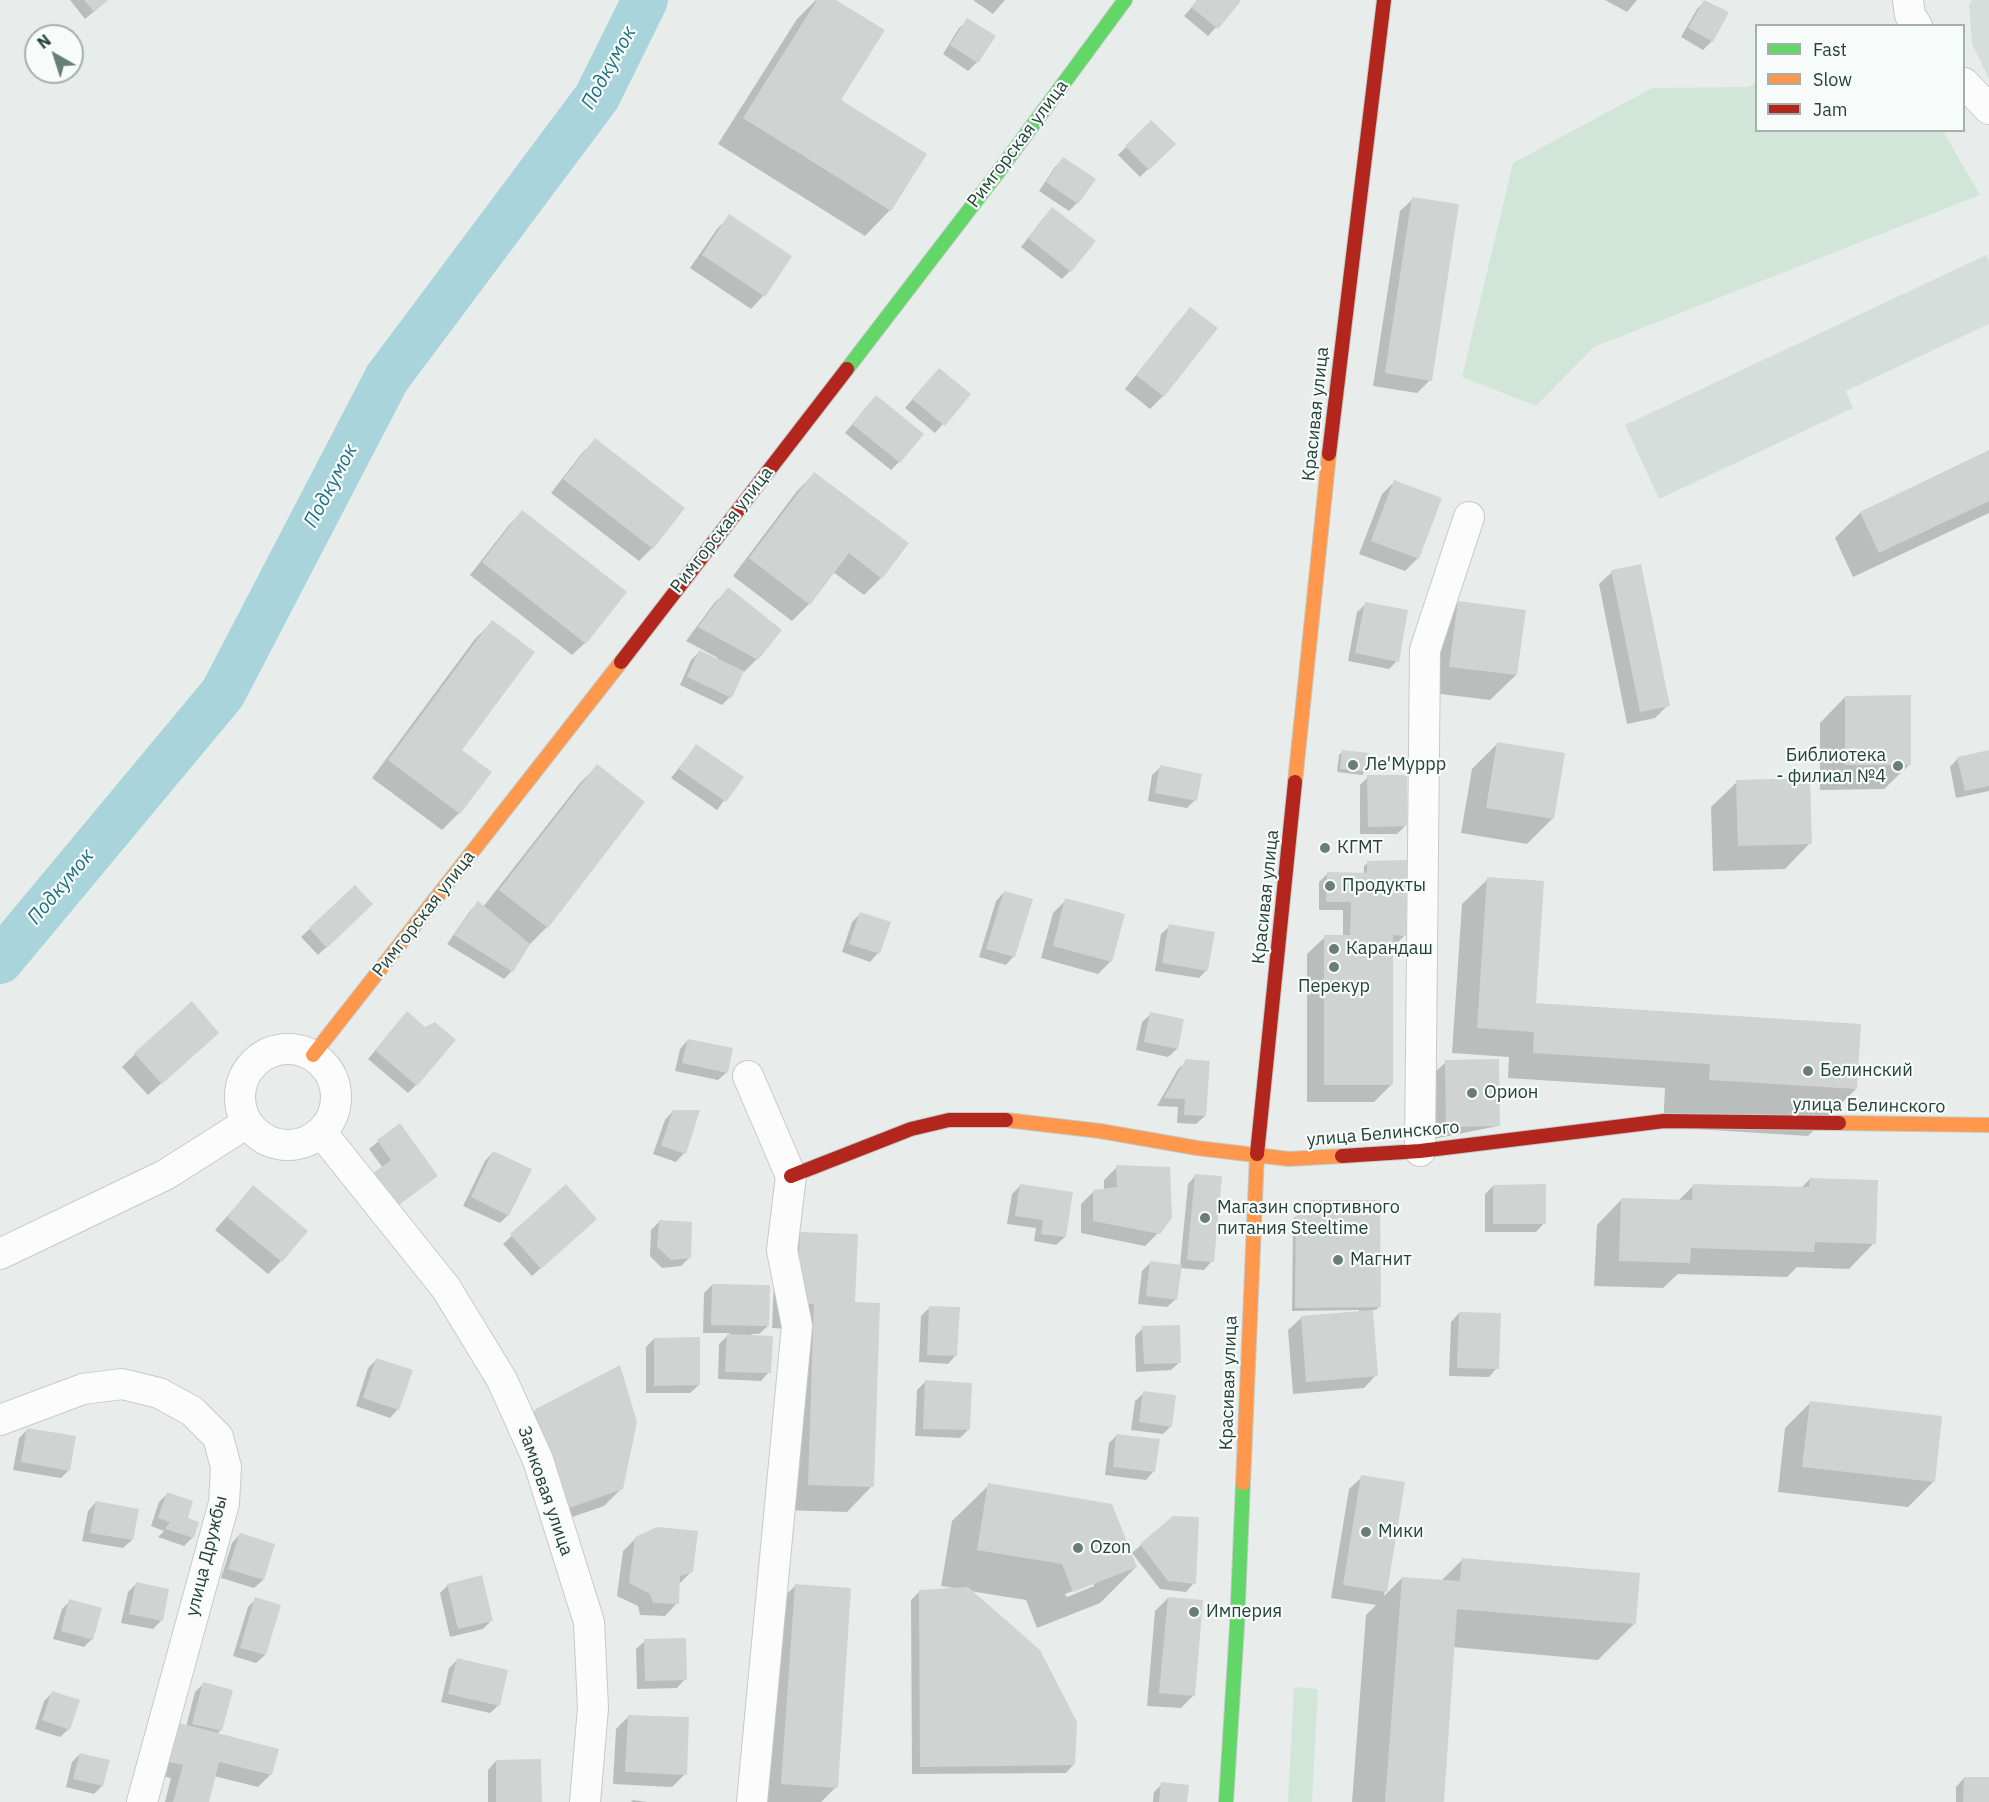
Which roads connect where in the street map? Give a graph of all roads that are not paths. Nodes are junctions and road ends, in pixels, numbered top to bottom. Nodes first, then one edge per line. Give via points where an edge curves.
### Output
1 (1125, 0) edge
2 (1384, 0) edge
3 (1908, 0) edge
4 (1916, 24) edge
5 (1965, 84) edge
6 (1989, 109) edge
7 (1469, 517) dead end
8 (313, 1055) junction
9 (748, 1076) dead end
10 (247, 1123) junction
11 (1989, 1125) edge
12 (321, 1132) junction
13 (1420, 1150) junction
14 (1257, 1155) junction
15 (791, 1176) junction
16 (0, 1254) edge
17 (0, 1420) edge
18 (142, 1802) edge
19 (585, 1802) edge
20 (752, 1802) edge
21 (1226, 1802) edge

1 - 8 street, Римгорская улица via 999,171 605,683
2 - 14 street, Красивая улица via 1333,415
3 - 4 street
5 - 6 street
7 - 13 street via 1425,650
8 - 10 street via 298,1049 282,1049 253,1063 240,1092
8 - 12 street via 332,1077 336,1092 330,1120
9 - 15 street
10 - 12 street via 268,1141 282,1145 309,1140
10 - 16 street via 165,1175
11 - 13 street, улица Белинского via 1664,1121
12 - 19 street, Замковая улица via 446,1288 502,1380 538,1460 589,1622 593,1708
13 - 14 street, улица Белинского via 1289,1159
14 - 15 street, улица Белинского via 1014,1120 949,1120 911,1129
14 - 21 street, Красивая улица
15 - 20 street via 782,1250 797,1326
17 - 18 street, улица Дружбы via 83,1389 122,1384 159,1393 192,1411 218,1437 226,1467 224,1503

